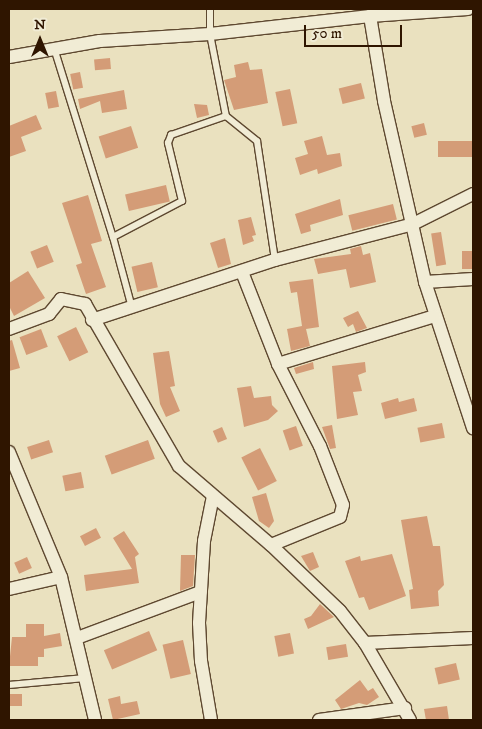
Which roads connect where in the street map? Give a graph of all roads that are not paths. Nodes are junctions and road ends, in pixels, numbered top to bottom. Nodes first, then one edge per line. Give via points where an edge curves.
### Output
1 (211, 9) edge
2 (468, 9) edge
3 (370, 16) junction
4 (210, 34) junction
5 (54, 48) junction
6 (9, 57) edge
7 (226, 116) junction
8 (473, 194) edge
9 (413, 224) junction
10 (113, 237) junction
11 (275, 260) junction
12 (242, 272) junction
13 (473, 279) edge
14 (425, 282) junction
15 (132, 308) junction
16 (435, 316) junction
17 (92, 320) junction
18 (9, 329) edge
19 (278, 364) junction
20 (473, 428) edge
21 (9, 452) edge
22 (212, 496) junction
23 (271, 545) junction
24 (61, 577) junction
25 (9, 589) edge
26 (201, 592) junction
27 (77, 638) junction
28 (473, 638) edge
29 (365, 643) junction
30 (86, 678) junction
31 (9, 685) edge
32 (408, 714) edge
33 (95, 720) edge
34 (211, 720) edge
35 (319, 720) edge

1 - 4 lane
2 - 3 street
3 - 4 street
3 - 9 street via 384,102
4 - 5 street via 100,41
4 - 7 lane
5 - 6 street
5 - 10 lane
7 - 10 lane via 171,135 168,143 182,201
7 - 11 lane via 257,141
8 - 9 street
9 - 11 street
9 - 14 street
10 - 15 lane
11 - 12 street
12 - 15 street
12 - 19 street
13 - 14 street
14 - 16 street
15 - 17 street
16 - 19 street
16 - 20 street
17 - 18 street via 85,304 61,299 49,314
17 - 22 street via 170,454
19 - 23 street via 320,446 335,481 343,514
21 - 24 street
22 - 23 street
22 - 26 street via 205,525
23 - 29 street via 340,611
24 - 25 street
24 - 27 street
26 - 27 street
26 - 34 street via 201,661
27 - 30 street
28 - 29 street
29 - 32 street
30 - 31 lane
30 - 33 street
32 - 35 street

